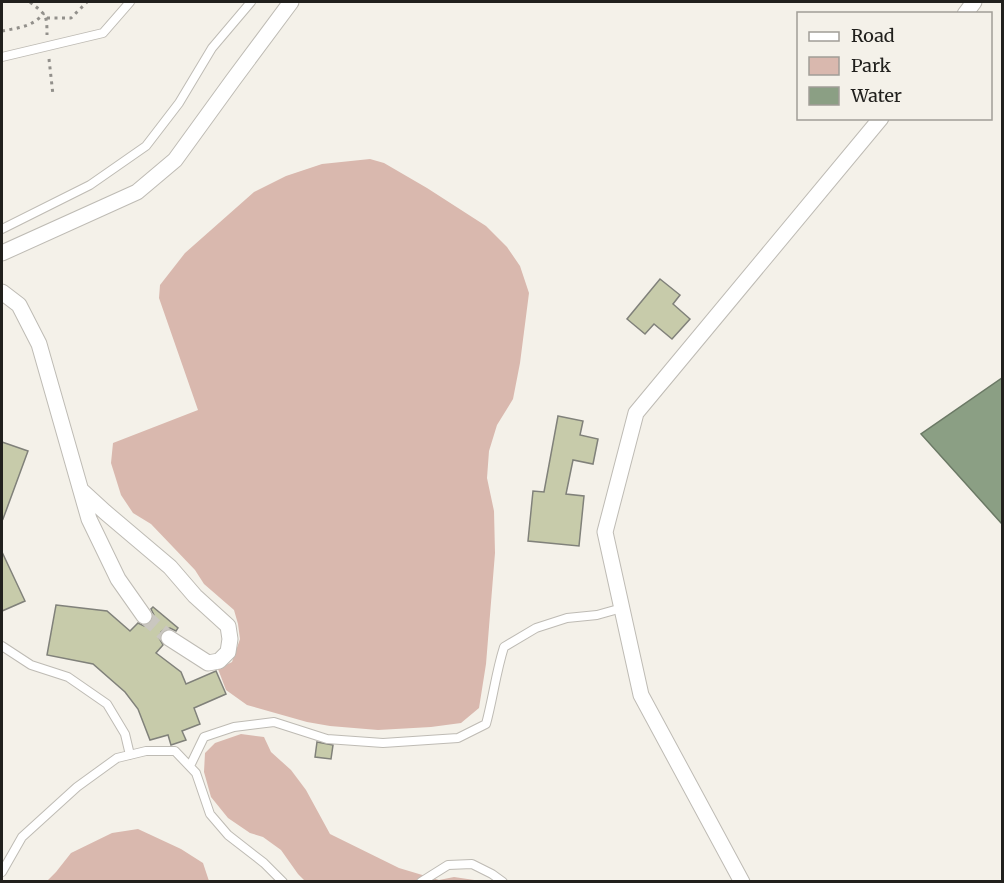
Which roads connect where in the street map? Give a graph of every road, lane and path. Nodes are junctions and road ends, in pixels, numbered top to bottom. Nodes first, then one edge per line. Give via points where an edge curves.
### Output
1 (87, 2) edge
2 (130, 2) edge
3 (251, 2) edge
4 (291, 2) edge
5 (44, 13) dead end
6 (47, 18) dead end
7 (2, 31) edge
8 (2, 57) edge
9 (879, 120) edge
10 (2, 229) edge
11 (2, 253) edge
12 (2, 292) edge
13 (81, 490) junction
14 (622, 608) junction
15 (144, 616) tunnel mouth
16 (169, 638) tunnel mouth
17 (2, 646) edge
18 (130, 755) junction
19 (190, 766) junction
20 (2, 872) edge
21 (283, 882) edge
22 (421, 882) edge
23 (503, 882) edge
24 (742, 882) edge

1 - 6 path via 71,18
2 - 8 lane via 103,33
3 - 10 lane via 212,48 179,103 146,146 90,184
4 - 11 street via 175,160 137,192
5 - 7 path via 39,20 23,27
9 - 14 street via 636,413 605,532
12 - 13 street via 19,305 39,344
13 - 15 street via 89,519 118,579
13 - 16 street via 170,567 228,626 230,639 228,652 219,662 208,663
14 - 19 lane via 536,628 504,647 486,724 458,738 383,743 327,739 274,722 234,727 204,737
14 - 24 street via 641,695
17 - 18 lane via 31,665 68,677 107,704 125,734
18 - 19 lane via 175,751
18 - 20 lane via 117,758 77,787 22,837
19 - 21 lane via 210,814 228,835
22 - 23 lane via 448,865 472,864

